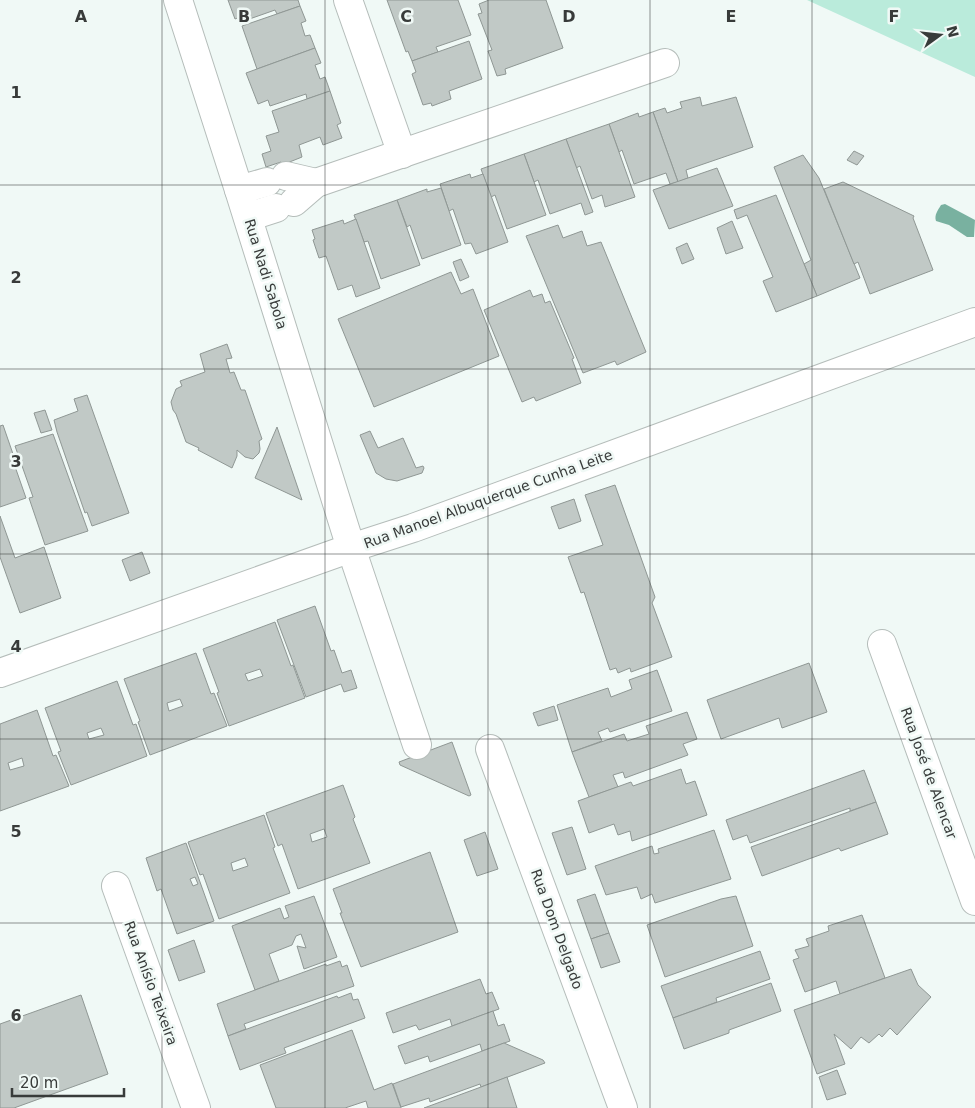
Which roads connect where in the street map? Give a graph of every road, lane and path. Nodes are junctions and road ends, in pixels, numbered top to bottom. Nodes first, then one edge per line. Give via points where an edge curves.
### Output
1 (178, 0) edge
2 (348, 0) edge
3 (665, 63) dead end
4 (402, 154) junction
5 (316, 183) junction
6 (240, 190) junction
7 (248, 217) junction
8 (975, 322) edge
9 (351, 548) junction
10 (882, 644) dead end
11 (0, 673) edge
12 (417, 745) dead end
13 (490, 750) dead end
14 (116, 886) dead end
15 (975, 901) edge
16 (196, 1108) edge
17 (623, 1108) edge

1 - 6 street, Rua Nadi Sabola
2 - 4 street
3 - 4 street
4 - 5 street
5 - 6 street via 276,179
5 - 7 street via 285,205
6 - 7 street, Rua Nadi Sabola
7 - 9 street, Rua Nadi Sabola
8 - 9 street, Rua Manoel Albuquerque Cunha Leite
9 - 11 street, Rua Manoel Albuquerque Cunha Leite
9 - 12 street
10 - 15 street, Rua José de Alencar
13 - 17 street, Rua Dom Delgado
14 - 16 street, Rua Anísio Teixeira

